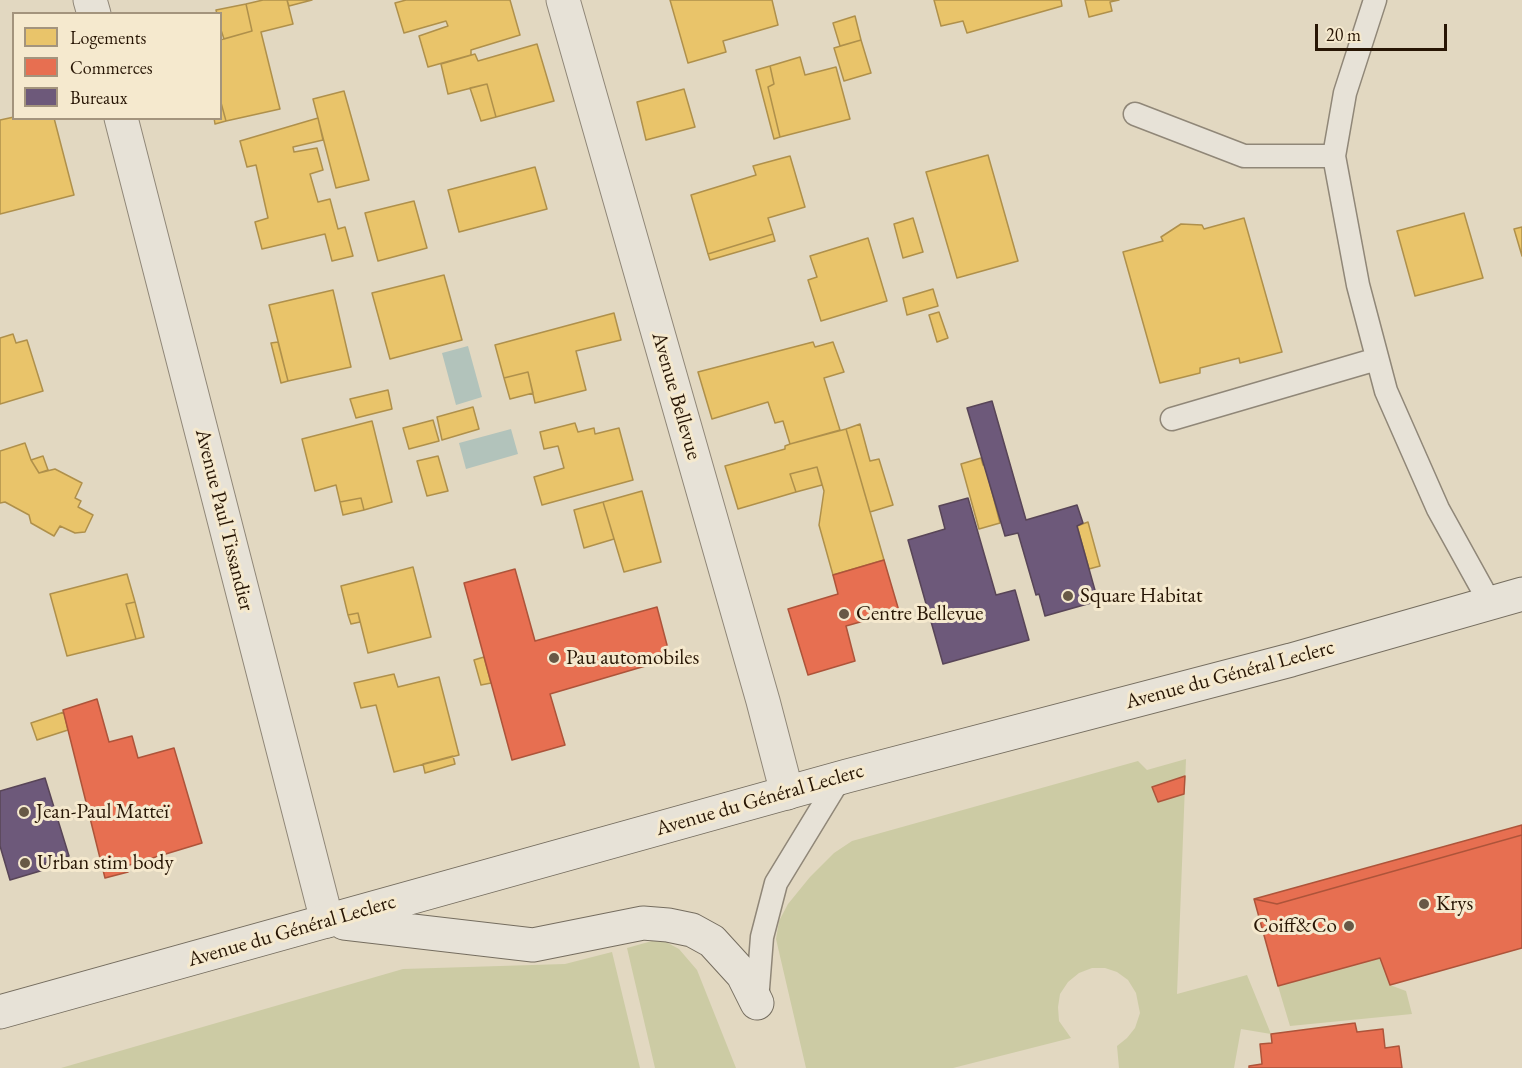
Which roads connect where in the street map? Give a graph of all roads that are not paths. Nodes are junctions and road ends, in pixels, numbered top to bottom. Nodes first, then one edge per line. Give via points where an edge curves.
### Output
1 (564, 0) edge
2 (1375, 0) edge
3 (1135, 114) dead end
4 (122, 120) edge
5 (1334, 156) junction
6 (1377, 358) junction
7 (1172, 419) dead end
8 (1522, 594) edge
9 (1490, 603) junction
10 (840, 778) junction
11 (787, 793) junction
12 (327, 921) junction
13 (757, 1003) joint
14 (0, 1012) edge

1 - 11 main road, Avenue Bellevue
2 - 5 lane via 1345,93
3 - 5 lane via 1244,156
4 - 12 main road, Avenue Paul Tissandier
5 - 6 lane via 1358,285
6 - 7 lane
6 - 9 lane via 1386,391 1438,509
8 - 9 main road, Avenue du Général Leclerc
9 - 10 main road, Avenue du Général Leclerc via 1292,660
10 - 11 main road, Avenue du Général Leclerc
10 - 13 lane via 776,883 762,937
11 - 12 main road, Avenue du Général Leclerc
12 - 13 main road via 532,945 643,923 668,925 692,930 712,941 742,975
12 - 14 main road, Avenue du Général Leclerc

